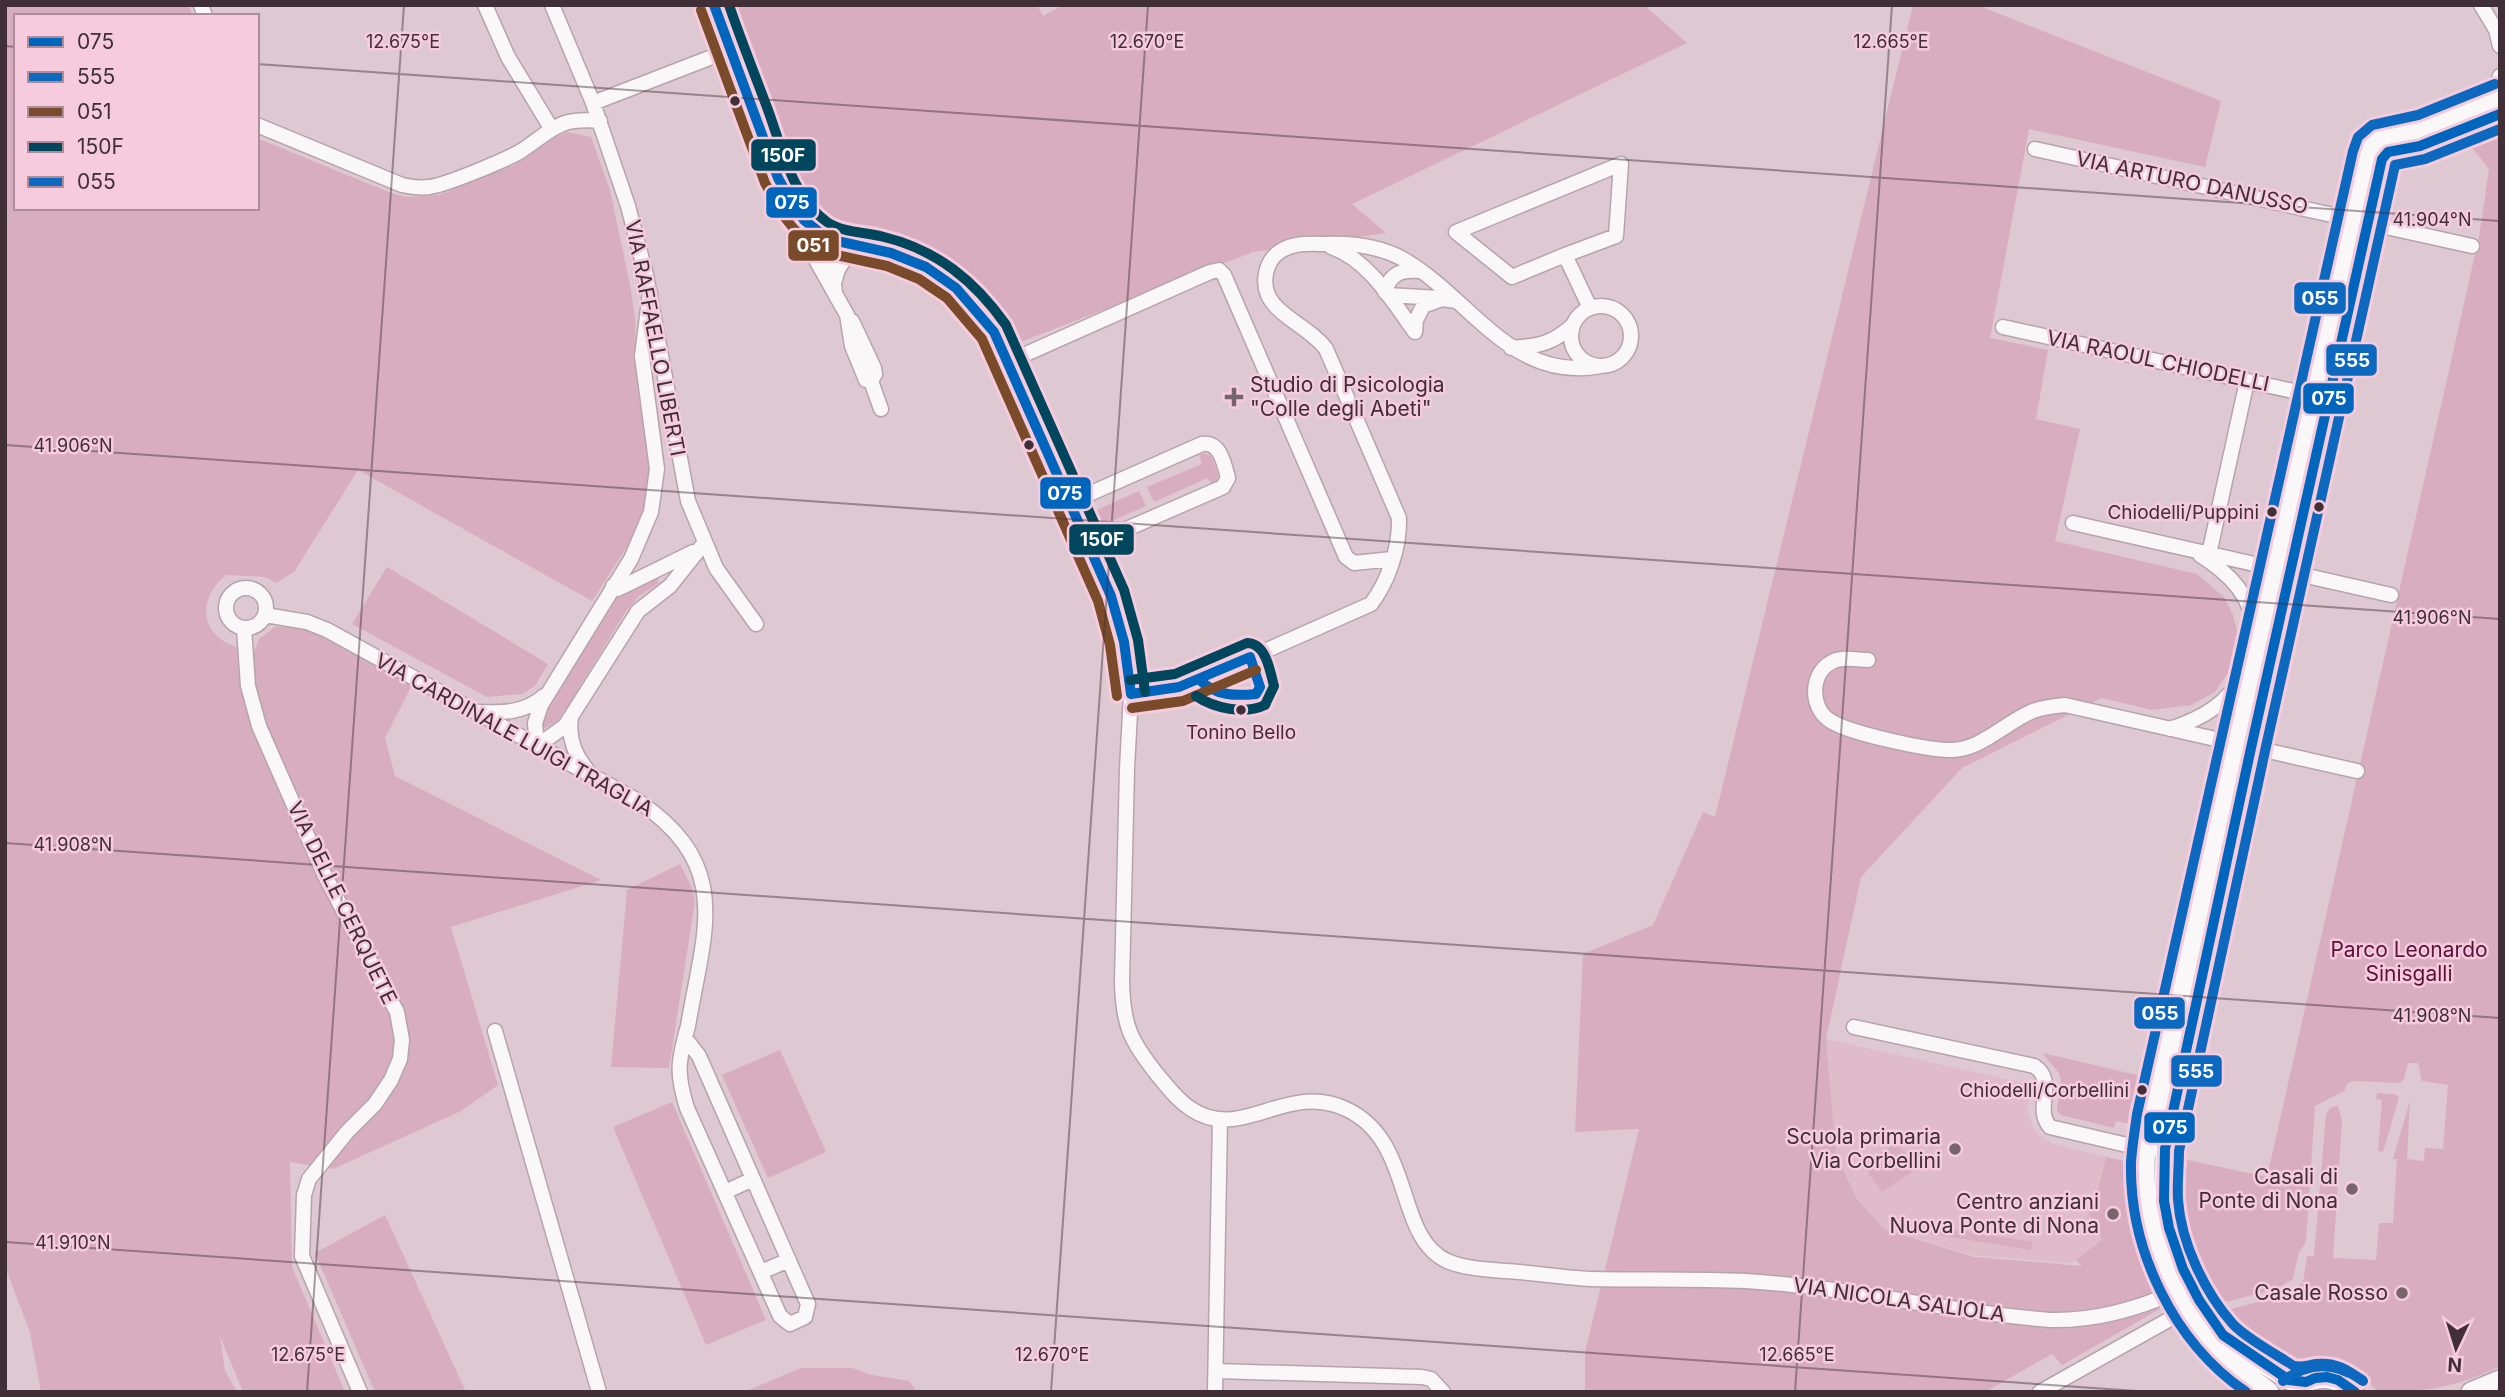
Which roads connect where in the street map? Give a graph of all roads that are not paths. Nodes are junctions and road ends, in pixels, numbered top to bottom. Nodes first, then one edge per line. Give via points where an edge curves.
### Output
1 (485, 5) edge
2 (552, 5) edge
3 (714, 5) edge
4 (2481, 5) edge
5 (2500, 46) edge
6 (730, 50) junction
7 (2500, 76) edge
8 (593, 103) junction
9 (2496, 104) edge
10 (600, 121) junction
11 (259, 126) edge
12 (551, 128) junction
13 (2035, 149) dead end
14 (789, 200) junction
15 (2360, 221) junction
16 (817, 233) junction
17 (1320, 244) junction
18 (2472, 246) dead end
19 (870, 248) junction
20 (1565, 255) junction
21 (1420, 271) junction
22 (835, 292) junction
23 (650, 293) junction
24 (1386, 293) junction
25 (1449, 300) junction
26 (1590, 308) junction
27 (1573, 325) junction
28 (2003, 327) dead end
29 (1511, 348) junction
30 (1008, 362) junction
31 (1601, 366) junction
32 (2248, 381) junction
33 (2321, 397) junction
34 (881, 409) dead end
35 (1071, 502) junction
36 (2073, 523) dead end
37 (705, 542) junction
38 (1090, 545) junction
39 (2193, 550) junction
40 (2209, 554) junction
41 (1392, 559) junction
42 (2283, 570) junction
43 (613, 586) junction
44 (2391, 595) dead end
45 (265, 615) junction
46 (755, 624) dead end
47 (244, 628) junction
48 (2256, 651) junction
49 (1868, 660) dead end
50 (1131, 694) junction
51 (546, 695) junction
52 (475, 712) junction
53 (571, 718) junction
54 (2169, 729) junction
55 (537, 746) junction
56 (2243, 746) junction
57 (2357, 771) dead end
58 (592, 776) junction
59 (1854, 1027) dead end
60 (495, 1031) dead end
61 (685, 1038) junction
62 (1220, 1120) junction
63 (2156, 1149) junction
64 (753, 1179) junction
65 (725, 1192) junction
66 (789, 1260) junction
67 (761, 1272) junction
68 (2175, 1292) junction
69 (2186, 1310) junction
70 (1216, 1371) junction
71 (2500, 1380) edge
72 (2298, 1387) edge
73 (2354, 1391) edge
74 (360, 1392) edge
75 (599, 1392) edge
76 (1215, 1392) edge
77 (1443, 1392) edge
78 (2040, 1392) edge
79 (2269, 1392) edge
80 (2471, 1392) edge

1 - 12 street via 519,78
2 - 8 street, VIA RAFFAELLO LIBERTI
3 - 6 street
4 - 5 street
6 - 8 street
6 - 14 street
7 - 9 street
8 - 10 street, VIA RAFFAELLO LIBERTI
9 - 15 main road via 2420,146 2385,154
10 - 12 street via 573,121
10 - 23 street, VIA RAFFAELLO LIBERTI
11 - 12 street via 415,187 444,184 519,152
13 - 15 street, VIA ARTURO DANUSSO
14 - 16 street
14 - 22 street via 802,236
15 - 18 street, VIA ARTURO DANUSSO
15 - 33 main road
16 - 19 street
16 - 22 street via 831,260
17 - 21 street via 1376,248
17 - 24 street via 1350,255
17 - 41 street via 1286,247 1274,256 1266,272 1267,293 1317,337 1329,355 1399,518
19 - 22 street via 853,253 841,264
19 - 30 street via 921,265 963,292 994,332
20 - 20 street via 1512,277 1456,232 1621,164 1616,236
20 - 26 street
21 - 24 street via 1395,274
21 - 25 street
22 - 34 street via 874,368 871,381
23 - 37 street, VIA RAFFAELLO LIBERTI via 688,502
23 - 43 street via 642,356 656,490 641,538
24 - 25 street
24 - 25 street via 1415,332 1423,306
25 - 29 street
26 - 27 street
26 - 31 street via 1618,311 1631,336 1625,355
27 - 29 street via 1546,344
27 - 31 street via 1571,343 1577,355
28 - 32 street, VIA RAOUL CHIODELLI
29 - 31 street via 1539,363 1566,369
30 - 35 street
30 - 41 street via 1219,270 1346,557 1354,563
32 - 33 street, VIA RAOUL CHIODELLI
32 - 40 street
33 - 42 main road
35 - 38 street
35 - 38 street via 1202,444 1217,447 1228,478 1223,487
36 - 39 street
37 - 43 street via 660,570 617,589
37 - 46 street, VIA RAFFAELLO LIBERTI via 728,587
37 - 53 street via 670,586 638,611
38 - 50 street via 1119,618
39 - 40 street
39 - 48 street via 2236,583 2256,627
40 - 42 street
41 - 50 street via 1382,589 1371,604 1179,689
42 - 44 street
42 - 48 main road
42 - 56 main road
43 - 51 street
45 - 47 street via 257,626
45 - 47 street via 265,602 256,591 236,591 228,600 226,613 233,624
45 - 52 street, VIA CARDINALE LUIGI TRAGLIA via 327,630
47 - 74 street, VIA DELLE CERQUETE via 248,686 259,726 324,874 397,1012 400,1059 391,1080 309,1179 302,1210 302,1256
48 - 54 street via 2236,687 2214,710
48 - 56 main road
49 - 54 street via 1830,662 1817,678 1814,695 1818,709 1844,728 1932,749 1951,751 1975,744 2032,711 2050,706 2065,705
50 - 62 street via 1123,1013 1133,1040 1178,1098 1192,1110
51 - 52 street via 519,710
51 - 55 street via 535,723
52 - 55 street, VIA CARDINALE LUIGI TRAGLIA
53 - 55 street
53 - 58 street via 574,749
54 - 56 street
55 - 58 street, VIA CARDINALE LUIGI TRAGLIA
56 - 57 street
56 - 63 main road
58 - 61 street, VIA CARDINALE LUIGI TRAGLIA via 670,826 701,875 707,902
59 - 63 street via 2034,1066 2044,1075 2043,1113 2050,1127
60 - 75 street
61 - 64 street, VIA CARDINALE LUIGI TRAGLIA via 699,1056
61 - 65 street, VIA CARDINALE LUIGI TRAGLIA via 678,1063 680,1086
62 - 68 street, VIA NICOLA SALIOLA via 1238,1120 1303,1101 1344,1108 1382,1139 1420,1233 1437,1254 1460,1265 1591,1279 1745,1281 2068,1320 2138,1308
62 - 70 street
63 - 68 main road via 2146,1200 2150,1228
63 - 72 main road via 2169,1228 2199,1300 2223,1335
64 - 65 street
64 - 66 street, VIA CARDINALE LUIGI TRAGLIA
65 - 67 street, VIA CARDINALE LUIGI TRAGLIA
66 - 67 street
66 - 67 street, VIA CARDINALE LUIGI TRAGLIA via 808,1304 805,1317 790,1324 780,1316
68 - 69 main road
69 - 78 street
69 - 79 main road via 2227,1361
70 - 76 street
70 - 77 street via 1422,1377 1431,1379
71 - 80 main road
72 - 73 main road via 2327,1377

